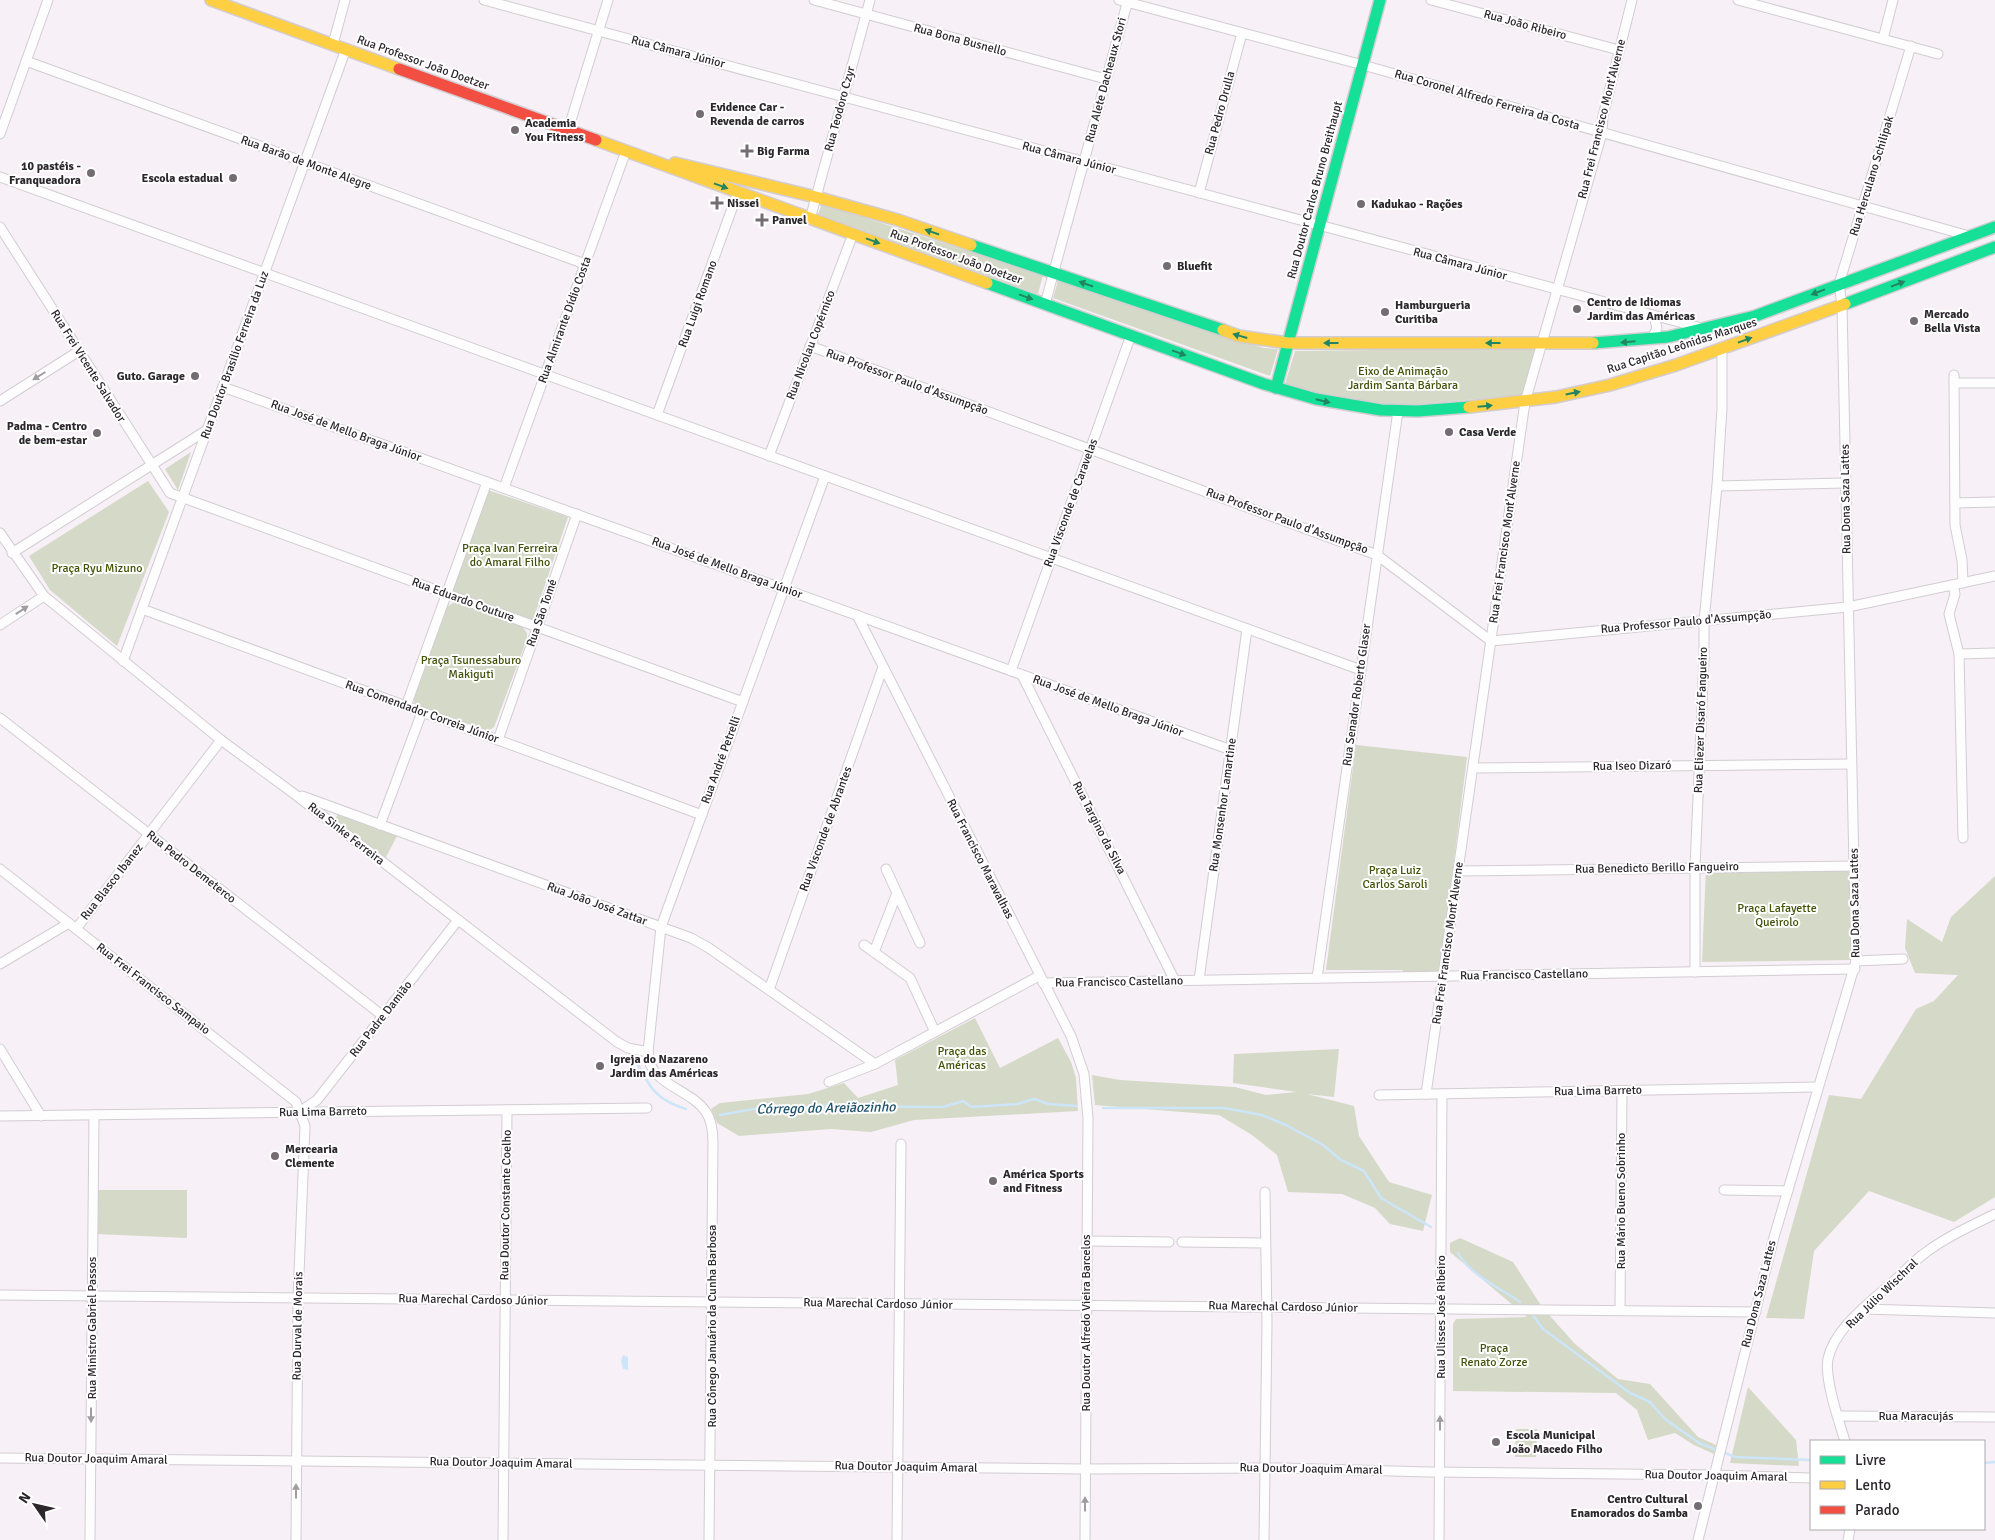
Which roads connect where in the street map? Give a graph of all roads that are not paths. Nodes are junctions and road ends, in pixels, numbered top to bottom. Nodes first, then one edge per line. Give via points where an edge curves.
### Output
1 (48, 0) edge
2 (211, 0) edge
3 (345, 0) edge
4 (484, 0) edge
5 (608, 0) edge
6 (814, 0) edge
7 (870, 0) edge
8 (1380, 0) edge
9 (1431, 0) edge
10 (1632, 0) edge
11 (1738, 0) edge
12 (1893, 0) edge
13 (1125, 1) edge
14 (866, 14) junction
15 (598, 31) junction
16 (1242, 33) junction
17 (1883, 39) junction
18 (333, 44) junction
19 (1911, 46) junction
20 (346, 49) junction
21 (1619, 50) junction
22 (1938, 54) dead end
23 (26, 61) junction
24 (1363, 65) junction
25 (1106, 80) junction
26 (844, 97) junction
27 (568, 130) junction
28 (1602, 133) junction
29 (0, 134) edge
30 (626, 151) junction
31 (305, 162) junction
32 (1084, 162) junction
33 (0, 177) edge
34 (738, 192) junction
35 (1199, 193) junction
36 (816, 197) junction
37 (1864, 206) junction
38 (810, 218) junction
39 (1320, 226) junction
40 (0, 227) edge
41 (1995, 227) edge
42 (852, 234) junction
43 (1969, 236) junction
44 (1995, 247) edge
45 (585, 264) junction
46 (265, 273) junction
47 (1053, 274) junction
48 (1839, 284) junction
49 (1557, 290) junction
50 (1045, 304) junction
51 (1842, 306) junction
52 (1654, 316) junction
53 (1707, 329) junction
54 (1131, 335) junction
55 (1652, 339) junction
56 (1288, 343) junction
57 (1542, 343) junction
58 (810, 346) junction
59 (1722, 348) junction
60 (79, 351) junction
61 (545, 375) junction
62 (1995, 383) edge
63 (223, 387) junction
64 (1276, 388) junction
65 (0, 401) edge
66 (1525, 402) junction
67 (1398, 411) junction
68 (657, 415) junction
69 (207, 430) junction
70 (1090, 449) junction
71 (769, 456) junction
72 (151, 466) junction
73 (825, 476) junction
74 (487, 482) junction
75 (1846, 483) junction
76 (1717, 486) junction
77 (504, 488) junction
78 (182, 498) junction
79 (1995, 502) edge
80 (1955, 503) junction
81 (577, 514) junction
82 (0, 533) edge
83 (12, 553) junction
84 (1377, 554) junction
85 (1051, 558) junction
86 (1995, 576) edge
87 (1963, 583) junction
88 (1953, 585) junction
89 (784, 589) junction
90 (446, 594) junction
91 (44, 596) junction
92 (1848, 607) junction
93 (142, 609) junction
94 (856, 615) junction
95 (1704, 621) junction
96 (0, 624) edge
97 (537, 627) junction
98 (1247, 629) junction
99 (1491, 641) junction
100 (1995, 653) edge
101 (1959, 654) junction
102 (123, 660) junction
103 (883, 667) junction
104 (1360, 670) junction
105 (1011, 671) junction
106 (1022, 675) junction
107 (743, 702) junction
108 (406, 706) junction
109 (422, 712) junction
110 (0, 718) edge
111 (221, 740) junction
112 (498, 740) junction
113 (1231, 750) junction
114 (1850, 764) junction
115 (1699, 766) junction
116 (1473, 768) junction
117 (293, 793) junction
118 (702, 815) junction
119 (380, 825) junction
120 (149, 834) junction
121 (1963, 838) dead end
122 (1855, 866) junction
123 (1695, 867) junction
124 (0, 869) edge
125 (886, 869) dead end
126 (1458, 871) junction
127 (897, 893) junction
128 (458, 920) junction
129 (73, 926) junction
130 (661, 927) junction
131 (920, 943) dead end
132 (864, 945) dead end
133 (874, 952) junction
134 (1903, 960) dead end
135 (0, 964) edge
136 (1856, 965) junction
137 (1695, 972) junction
138 (1443, 976) junction
139 (1317, 978) junction
140 (1041, 979) junction
141 (1198, 980) junction
142 (1175, 981) junction
143 (768, 990) junction
144 (383, 1016) junction
145 (935, 1032) junction
146 (0, 1049) edge
147 (648, 1052) junction
148 (875, 1064) junction
149 (829, 1082) dead end
150 (1817, 1087) junction
151 (1622, 1091) junction
152 (1426, 1094) junction
153 (1442, 1094) junction
154 (1379, 1095) dead end
155 (1088, 1107) joint
156 (647, 1108) dead end
157 (507, 1110) junction
158 (299, 1113) junction
159 (94, 1115) junction
160 (0, 1116) edge
161 (42, 1116) junction
162 (901, 1144) dead end
163 (1724, 1190) dead end
164 (1788, 1191) junction
165 (1264, 1192) dead end
166 (1995, 1214) edge
167 (1087, 1241) junction
168 (1169, 1242) dead end
169 (1182, 1242) dead end
170 (1264, 1243) junction
171 (0, 1296) edge
172 (92, 1296) junction
173 (298, 1298) junction
174 (505, 1300) junction
175 (712, 1302) junction
176 (899, 1304) junction
177 (1086, 1306) junction
178 (1267, 1307) junction
179 (1441, 1309) junction
180 (1864, 1309) junction
181 (1620, 1310) junction
182 (1756, 1312) junction
183 (1995, 1313) edge
184 (1838, 1416) junction
185 (1995, 1417) edge
186 (1845, 1440) edge
187 (0, 1458) edge
188 (91, 1459) junction
189 (296, 1461) junction
190 (504, 1463) junction
191 (710, 1465) junction
192 (898, 1467) junction
193 (1265, 1468) junction
194 (1085, 1469) junction
195 (1440, 1472) junction
196 (1715, 1474) junction
197 (1810, 1478) edge
198 (90, 1540) edge
199 (296, 1540) edge
200 (503, 1540) edge
201 (709, 1540) edge
202 (897, 1540) edge
203 (1085, 1540) edge
204 (1264, 1540) edge
205 (1439, 1540) edge
206 (1698, 1540) edge

1 - 23 street
2 - 18 main road, Rua Professor João Doetzer
3 - 18 street
4 - 15 street, Rua Câmara Júnior
5 - 15 street
6 - 14 street, Rua Bona Busnello
7 - 14 street, Rua Teodoro Czyr
8 - 24 main road, Rua Doutor Carlos Bruno Breithaupt
9 - 21 street, Rua João Ribeiro
10 - 21 street, Rua Frei Francisco Mont'Alverne
11 - 17 street
12 - 17 street
13 - 16 street, Rua Coronel Alfredo Ferreira da Costa
13 - 25 street, Rua Alete Dacheaux Stori
14 - 25 street, Rua Bona Busnello
14 - 26 street, Rua Teodoro Czyr
15 - 26 street, Rua Câmara Júnior
15 - 27 street
16 - 24 street, Rua Coronel Alfredo Ferreira da Costa
16 - 35 street, Rua Pedro Drulla
17 - 19 street
18 - 20 main road, Rua Professor João Doetzer
19 - 22 street
19 - 37 street, Rua Herculano Schilipak
20 - 27 main road, Rua Professor João Doetzer
20 - 31 street, Rua Doutor Brasílio Ferreira da Luz
21 - 28 street, Rua Frei Francisco Mont'Alverne
23 - 29 street
23 - 31 street, Rua Barão de Monte Alegre
24 - 28 street, Rua Coronel Alfredo Ferreira da Costa
24 - 39 main road, Rua Doutor Carlos Bruno Breithaupt
25 - 32 street, Rua Alete Dacheaux Stori
26 - 32 street, Rua Câmara Júnior
26 - 36 street, Rua Teodoro Czyr
27 - 30 main road, Rua Professor João Doetzer
28 - 37 street, Rua Coronel Alfredo Ferreira da Costa
28 - 49 street, Rua Frei Francisco Mont'Alverne
30 -> 34 main road, Rua Professor João Doetzer
30 - 36 main road, Rua Professor João Doetzer
30 - 45 street, Rua Almirante Dídio Costa
31 - 45 street, Rua Barão de Monte Alegre
31 - 46 street, Rua Doutor Brasílio Ferreira da Luz
32 - 35 street, Rua Câmara Júnior
32 - 47 street, Rua Alete Dacheaux Stori
33 - 46 street
34 - 38 main road, Rua Professor João Doetzer
34 - 68 street, Rua Luigi Romano
35 - 39 street, Rua Câmara Júnior
36 - 38 street, Rua Teodoro Czyr
47 -> 36 main road, Rua Professor João Doetzer via 898,220
37 - 43 street, Rua Coronel Alfredo Ferreira da Costa
37 - 48 street, Rua Herculano Schilipak
38 - 42 main road, Rua Professor João Doetzer
39 - 49 street, Rua Câmara Júnior
39 - 56 main road, Rua Doutor Carlos Bruno Breithaupt
40 - 60 street, Rua Frei Vicente Salvador
41 - 43 main road, Rua Capitão Leônidas Marques
42 -> 50 main road, Rua Professor João Doetzer
42 - 58 street, Rua Nicolau Copérnico
43 - 48 main road, Rua Capitão Leônidas Marques
51 -> 44 main road, Rua Capitão Leônidas Marques
45 - 61 street, Rua Almirante Dídio Costa
46 - 61 street
46 - 63 street, Rua Doutor Brasílio Ferreira da Luz
47 - 50 street, Rua Alete Dacheaux Stori
56 -> 47 main road, Rua Professor João Doetzer via 1239,336
48 - 51 street, Rua Herculano Schilipak
48 -> 53 main road, Rua Capitão Leônidas Marques via 1755,316
49 - 52 street, Rua Câmara Júnior
49 - 57 street, Rua Frei Francisco Mont'Alverne
50 - 54 main road, Rua Professor João Doetzer
59 -> 51 main road, Rua Capitão Leônidas Marques
51 - 75 street, Rua Dona Saza Lattes
52 - 53 street, Rua Câmara Júnior
52 - 55 street via 1657,328
53 - 55 main road, Rua Capitão Leônidas Marques
54 -> 64 main road, Rua Professor João Doetzer
54 - 70 street, Rua Visconde de Caravelas
55 -> 57 main road, Rua Capitão Leônidas Marques
57 -> 56 main road, Rua Capitão Leônidas Marques
56 - 64 main road, Rua Doutor Carlos Bruno Breithaupt
57 - 66 street, Rua Frei Francisco Mont'Alverne
58 - 70 street, Rua Professor Paulo d'Assumpção
58 - 71 street, Rua Nicolau Copérnico
66 -> 59 main road, Rua Capitão Leônidas Marques via 1610,385
59 - 76 street, Rua Eliezer Disaró Fangueiro
60 -> 65 street
60 - 72 street, Rua Frei Vicente Salvador
61 - 68 street
61 - 77 street, Rua Almirante Dídio Costa
62 - 80 street via 1954,379
63 - 69 street, Rua Doutor Brasílio Ferreira da Luz
63 - 74 street, Rua José de Mello Braga Júnior
64 -> 67 main road, Rua Capitão Leônidas Marques via 1334,403
67 -> 66 main road, Rua Capitão Leônidas Marques
66 - 99 street, Rua Frei Francisco Mont'Alverne
67 - 84 street, Rua Senador Roberto Glaser
68 - 71 street
69 - 72 street
69 - 78 street, Rua Doutor Brasílio Ferreira da Luz
70 - 84 street, Rua Professor Paulo d'Assumpção
70 - 85 street, Rua Visconde de Caravelas
71 - 73 street
72 - 78 street, Rua Frei Vicente Salvador via 167,490
72 - 83 street
73 - 85 street
73 - 89 street, Rua André Petrelli
74 - 77 street, Rua José de Mello Braga Júnior
74 - 90 street
75 - 76 street
75 - 92 street, Rua Dona Saza Lattes
76 - 95 street, Rua Eliezer Disaró Fangueiro
77 - 81 street, Rua José de Mello Braga Júnior
78 - 90 street, Rua Eduardo Couture
78 - 93 street, Rua Doutor Brasílio Ferreira da Luz
79 - 80 street
80 - 87 street
81 - 89 street, Rua José de Mello Braga Júnior
81 - 97 street, Rua São Tomé
82 - 83 street, Rua Sinke Ferreira
83 - 91 street, Rua Sinke Ferreira
84 - 99 street, Rua Professor Paulo d'Assumpção
84 - 104 street, Rua Senador Roberto Glaser
85 - 98 street
85 - 105 street, Rua Visconde de Caravelas
86 - 87 street, Rua Professor Paulo d'Assumpção
87 - 88 street, Rua Professor Paulo d'Assumpção
88 - 92 street, Rua Professor Paulo d'Assumpção
88 - 101 street via 1954,599 1949,614
89 - 94 street, Rua José de Mello Braga Júnior
89 - 107 street, Rua André Petrelli
90 - 97 street, Rua Eduardo Couture
90 - 108 street
96 -> 91 street
91 - 102 street, Rua Sinke Ferreira
92 - 95 street, Rua Professor Paulo d'Assumpção
92 - 114 street, Rua Dona Saza Lattes
93 - 102 street, Rua Doutor Brasílio Ferreira da Luz
93 - 108 street, Rua Comendador Correia Júnior
94 - 103 street, Rua Francisco Maravalhas
94 - 105 street, Rua José de Mello Braga Júnior
95 - 99 street, Rua Professor Paulo d'Assumpção
95 - 115 street, Rua Eliezer Disaró Fangueiro
97 - 107 street, Rua Eduardo Couture
97 - 112 street, Rua São Tomé
98 - 104 street
98 - 113 street, Rua Monsenhor Lamartine
99 - 116 street, Rua Frei Francisco Mont'Alverne
100 - 101 street
101 - 121 street
102 - 111 street, Rua Sinke Ferreira
103 - 140 street, Rua Francisco Maravalhas
103 - 143 street, Rua Visconde de Abrantes
104 - 139 street, Rua Senador Roberto Glaser
105 - 106 street, Rua José de Mello Braga Júnior
106 - 113 street, Rua José de Mello Braga Júnior
106 - 142 street, Rua Targino da Silva
107 - 118 street, Rua André Petrelli
108 - 109 street, Rua Comendador Correia Júnior
109 - 112 street, Rua Comendador Correia Júnior
109 - 119 street
110 - 120 street, Rua Pedro Demeterco
111 - 117 street, Rua Sinke Ferreira
111 - 120 street, Rua Blasco Ibanez
112 - 118 street, Rua Comendador Correia Júnior
113 - 141 street, Rua Monsenhor Lamartine
114 - 115 street, Rua Iseo Dizaró
114 - 122 street, Rua Dona Saza Lattes
115 - 116 street, Rua Iseo Dizaró
115 - 123 street, Rua Eliezer Disaró Fangueiro
116 - 126 street, Rua Frei Francisco Mont'Alverne
117 - 119 street, Rua João José Zattar
117 - 128 street, Rua Sinke Ferreira
118 - 130 street, Rua André Petrelli
119 - 130 street, Rua João José Zattar
120 - 129 street, Rua Blasco Ibanez
120 - 144 street, Rua Pedro Demeterco
122 - 123 street, Rua Benedicto Berillo Fangueiro
122 - 136 street, Rua Dona Saza Lattes
123 - 126 street, Rua Benedicto Berillo Fangueiro
123 - 137 street, Rua Eliezer Disaró Fangueiro
124 - 129 street, Rua Frei Francisco Sampaio
125 - 127 street
126 - 138 street, Rua Frei Francisco Mont'Alverne
127 - 131 street
127 - 133 street
128 - 144 street, Rua Padre Damião
128 - 147 street, Rua Sinke Ferreira via 617,1042
129 - 135 street, Rua Blasco Ibanez
129 - 158 street, Rua Frei Francisco Sampaio via 292,1097
130 - 143 street, Rua João José Zattar via 703,944
130 - 147 street, Rua André Petrelli
132 - 133 street
133 - 145 street via 910,978
134 - 136 street, Rua Francisco Castellano
136 - 137 street, Rua Francisco Castellano
136 - 150 street, Rua Dona Saza Lattes
137 - 138 street, Rua Francisco Castellano
138 - 139 street, Rua Francisco Castellano
138 - 152 street, Rua Frei Francisco Mont'Alverne
139 - 141 street, Rua Francisco Castellano
140 - 142 street, Rua Francisco Castellano
140 - 145 street, Rua Francisco Castellano
140 - 155 street, Rua Francisco Maravalhas via 1077,1049
141 - 142 street, Rua Francisco Castellano
143 - 148 street, Rua João José Zattar
144 - 158 street, Rua Padre Damião via 317,1100
145 - 148 street, Rua Francisco Castellano
146 - 161 street
147 - 175 street, Rua Cônego Januário da Cunha Barbosa via 649,1064 657,1075 696,1102 706,1112 711,1127
148 - 149 street, Rua Francisco Castellano
150 - 151 street, Rua Lima Barreto
150 - 164 street, Rua Dona Saza Lattes
151 - 153 street, Rua Lima Barreto
151 - 181 street, Rua Mário Bueno Sobrinho
152 - 153 street, Rua Lima Barreto
152 - 154 street, Rua Lima Barreto
153 - 179 street, Rua Ulisses José Ribeiro
155 - 167 street, Rua Doutor Alfredo Vieira Barcelos
156 - 157 street, Rua Lima Barreto
157 - 158 street, Rua Lima Barreto
157 - 174 street, Rua Doutor Constante Coelho
158 - 159 street, Rua Lima Barreto
158 - 173 street, Rua Durval de Morais via 305,1126
159 - 161 street, Rua Lima Barreto
159 - 172 street, Rua Ministro Gabriel Passos
160 - 161 street, Rua Lima Barreto
162 - 176 street
163 - 164 street
164 - 182 street, Rua Dona Saza Lattes
165 - 170 street
166 - 180 street, Rua Júlio Wischral via 1924,1254
167 - 168 street
167 - 177 street, Rua Doutor Alfredo Vieira Barcelos
169 - 170 street
170 - 178 street
171 - 172 street, Rua Marechal Cardoso Júnior
172 - 173 street, Rua Marechal Cardoso Júnior
172 -> 188 street, Rua Ministro Gabriel Passos
173 - 174 street, Rua Marechal Cardoso Júnior
173 - 189 street, Rua Durval de Morais
174 - 175 street, Rua Marechal Cardoso Júnior
174 - 190 street, Rua Doutor Constante Coelho
175 - 176 street, Rua Marechal Cardoso Júnior
175 - 191 street, Rua Cônego Januário da Cunha Barbosa
176 - 177 street, Rua Marechal Cardoso Júnior
176 - 192 street
177 - 178 street, Rua Marechal Cardoso Júnior
177 - 194 street, Rua Doutor Alfredo Vieira Barcelos
178 - 179 street, Rua Marechal Cardoso Júnior
178 - 193 street
179 - 181 street, Rua Marechal Cardoso Júnior
195 -> 179 street, Rua Ulisses José Ribeiro
180 - 183 street
180 - 184 street, Rua Júlio Wischral via 1840,1335 1828,1360
181 - 182 street, Rua Marechal Cardoso Júnior
182 - 196 street, Rua Dona Saza Lattes
184 - 185 street, Rua Maracujás
184 - 186 street, Rua Júlio Wischral
187 - 188 street, Rua Doutor Joaquim Amaral
188 - 189 street, Rua Doutor Joaquim Amaral
188 - 198 street, Rua Ministro Gabriel Passos
189 - 190 street, Rua Doutor Joaquim Amaral
199 -> 189 street, Rua Durval de Morais
190 - 191 street, Rua Doutor Joaquim Amaral
190 - 200 street, Rua Doutor Constante Coelho
191 - 192 street, Rua Doutor Joaquim Amaral
191 - 201 street, Rua Cônego Januário da Cunha Barbosa
192 - 194 street, Rua Doutor Joaquim Amaral
192 - 202 street
193 - 194 street, Rua Doutor Joaquim Amaral
193 - 195 street, Rua Doutor Joaquim Amaral
193 - 204 street
203 -> 194 street, Rua Doutor Alfredo Vieira Barcelos
195 - 196 street, Rua Doutor Joaquim Amaral
195 - 205 street, Rua Ulisses José Ribeiro
196 - 197 street, Rua Doutor Joaquim Amaral
196 - 206 street, Rua Dona Saza Lattes

